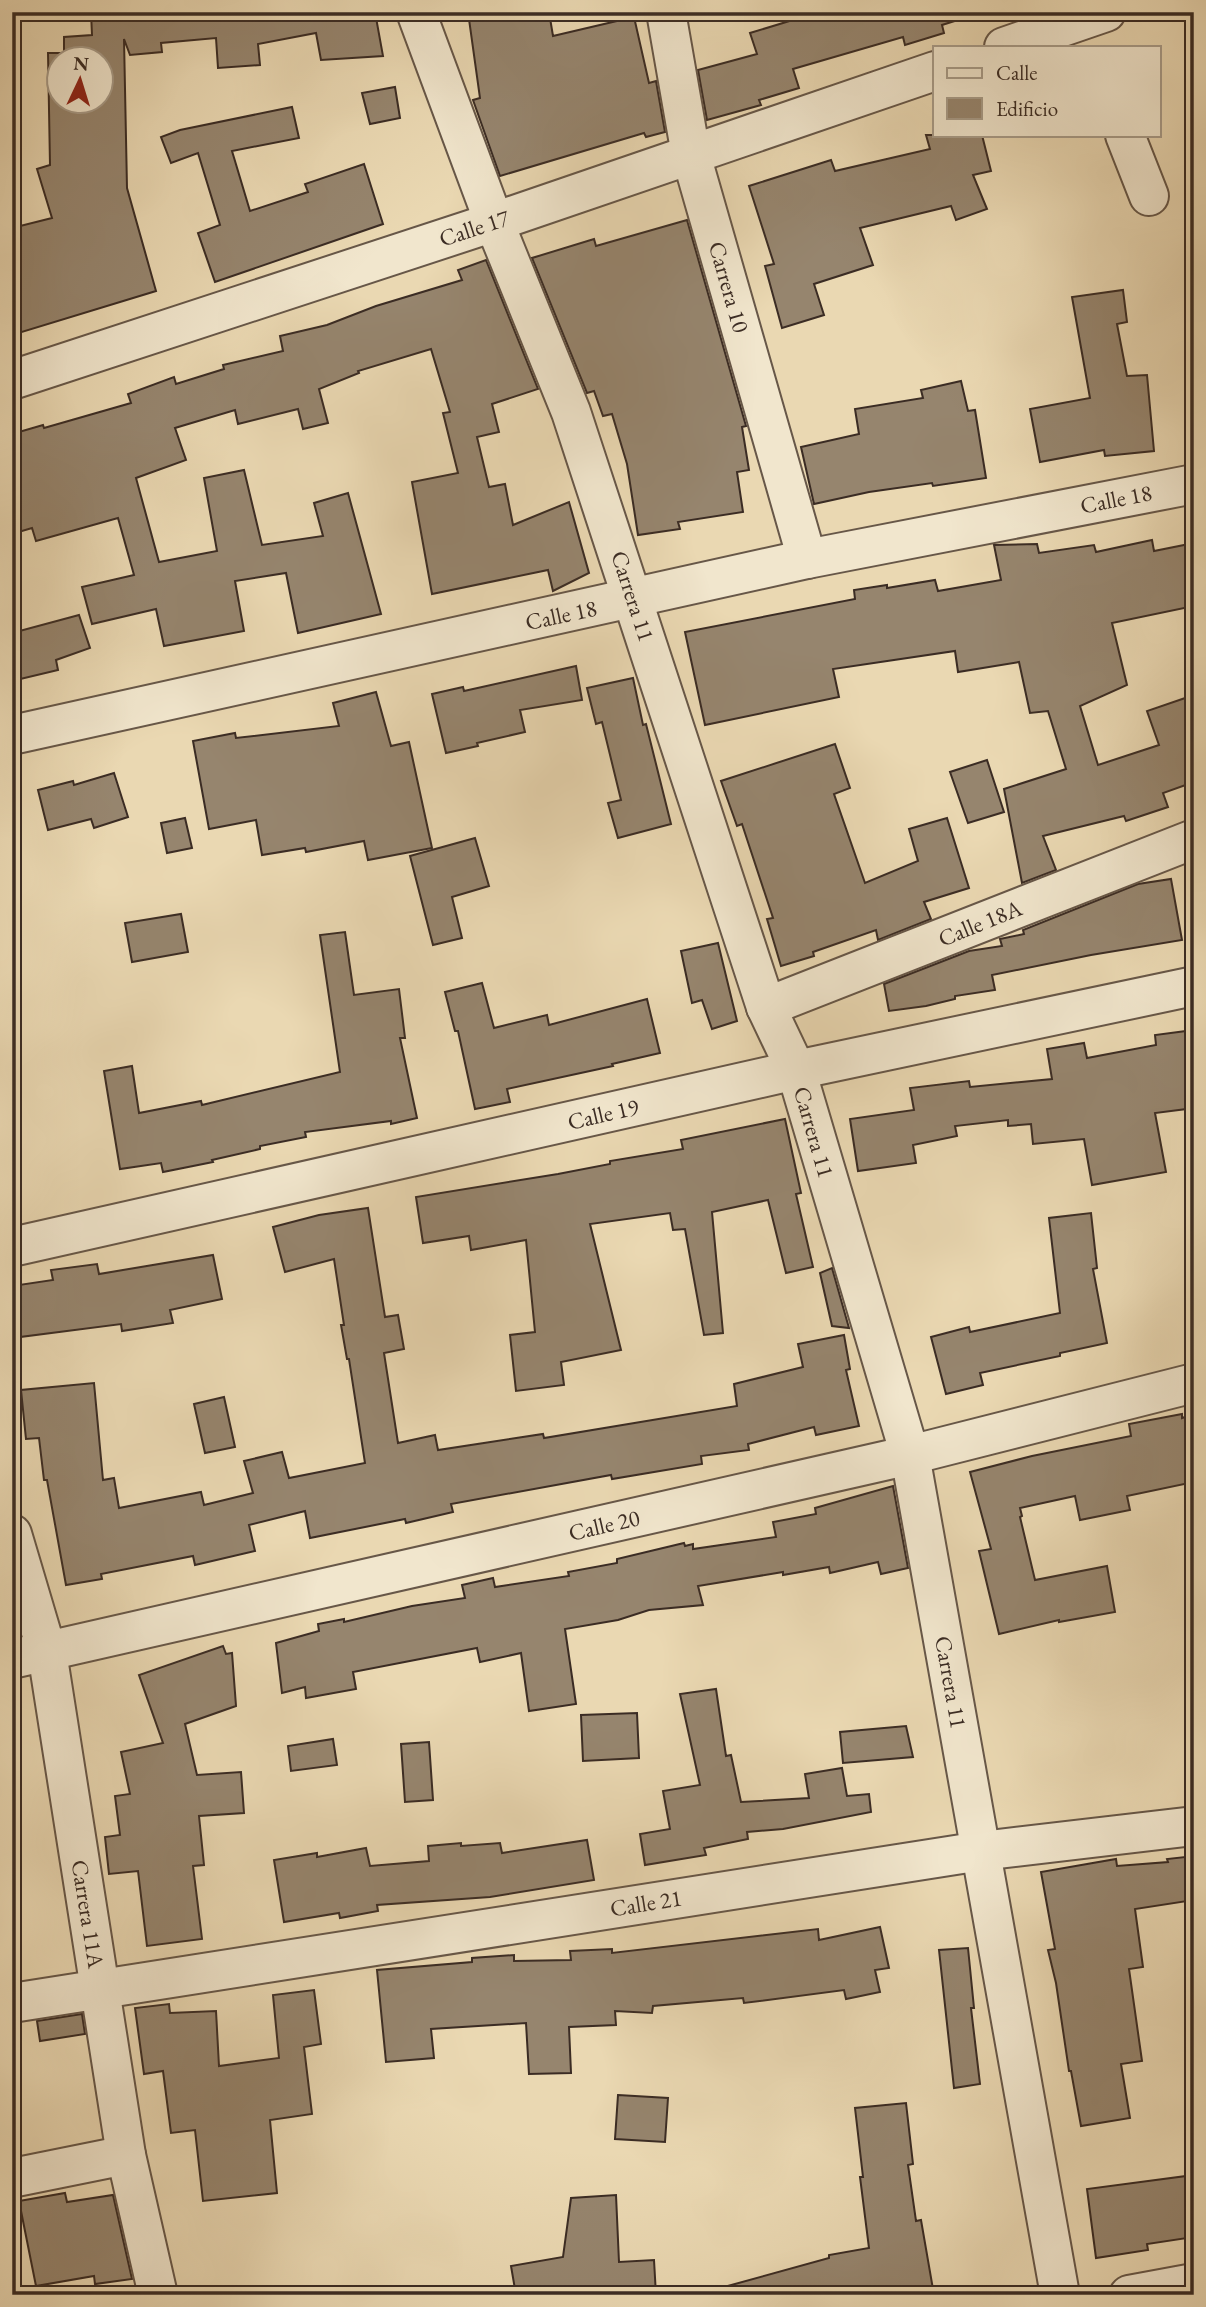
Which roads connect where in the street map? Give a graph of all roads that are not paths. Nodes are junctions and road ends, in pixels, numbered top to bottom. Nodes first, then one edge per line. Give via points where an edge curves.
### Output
1 (416, 12) edge
2 (666, 12) edge
3 (1093, 27) edge
4 (1008, 46) edge
5 (933, 72) edge
6 (1125, 136) edge
7 (691, 155) junction
8 (1149, 196) dead end
9 (494, 222) junction
10 (12, 380) edge
11 (1194, 484) edge
12 (807, 559) junction
13 (634, 599) junction
14 (12, 735) edge
15 (1194, 839) edge
16 (1194, 985) edge
17 (766, 1007) junction
18 (796, 1070) junction
19 (12, 1247) edge
20 (1194, 1383) edge
21 (910, 1455) junction
22 (12, 1534) edge
23 (30, 1656) edge
24 (1194, 1826) edge
25 (981, 1851) junction
26 (99, 1987) junction
27 (12, 2003) edge
28 (126, 2154) junction
29 (12, 2178) edge
30 (1194, 2283) edge
31 (158, 2295) edge
32 (1060, 2295) edge
33 (1129, 2295) edge

1 - 9 street, Carrera 11
2 - 7 street, Carrera 10
3 - 4 street
5 - 7 street, Calle 17
6 - 8 street
7 - 9 street, Calle 17
7 - 12 street, Carrera 10
9 - 10 street, Calle 17
9 - 13 street, Carrera 11 via 571,412
11 - 12 street, Calle 18
12 - 13 street, Calle 18
13 - 14 street, Calle 18
13 - 17 street, Carrera 11
15 - 17 street, Calle 18A
16 - 18 street, Calle 19
17 - 18 street, Carrera 11
18 - 19 street, Calle 19
18 - 21 street, Carrera 11
20 - 21 street, Calle 20
21 - 23 street, Calle 20
21 - 25 street, Carrera 11
22 - 23 street, Carrera 11A
23 - 26 street, Carrera 11A
24 - 25 street, Calle 21
25 - 26 street, Calle 21
25 - 32 street, Carrera 11
26 - 27 street, Calle 21
26 - 28 street, Carrera 11A
28 - 29 street
28 - 31 street, Carrera 11A
30 - 33 street

